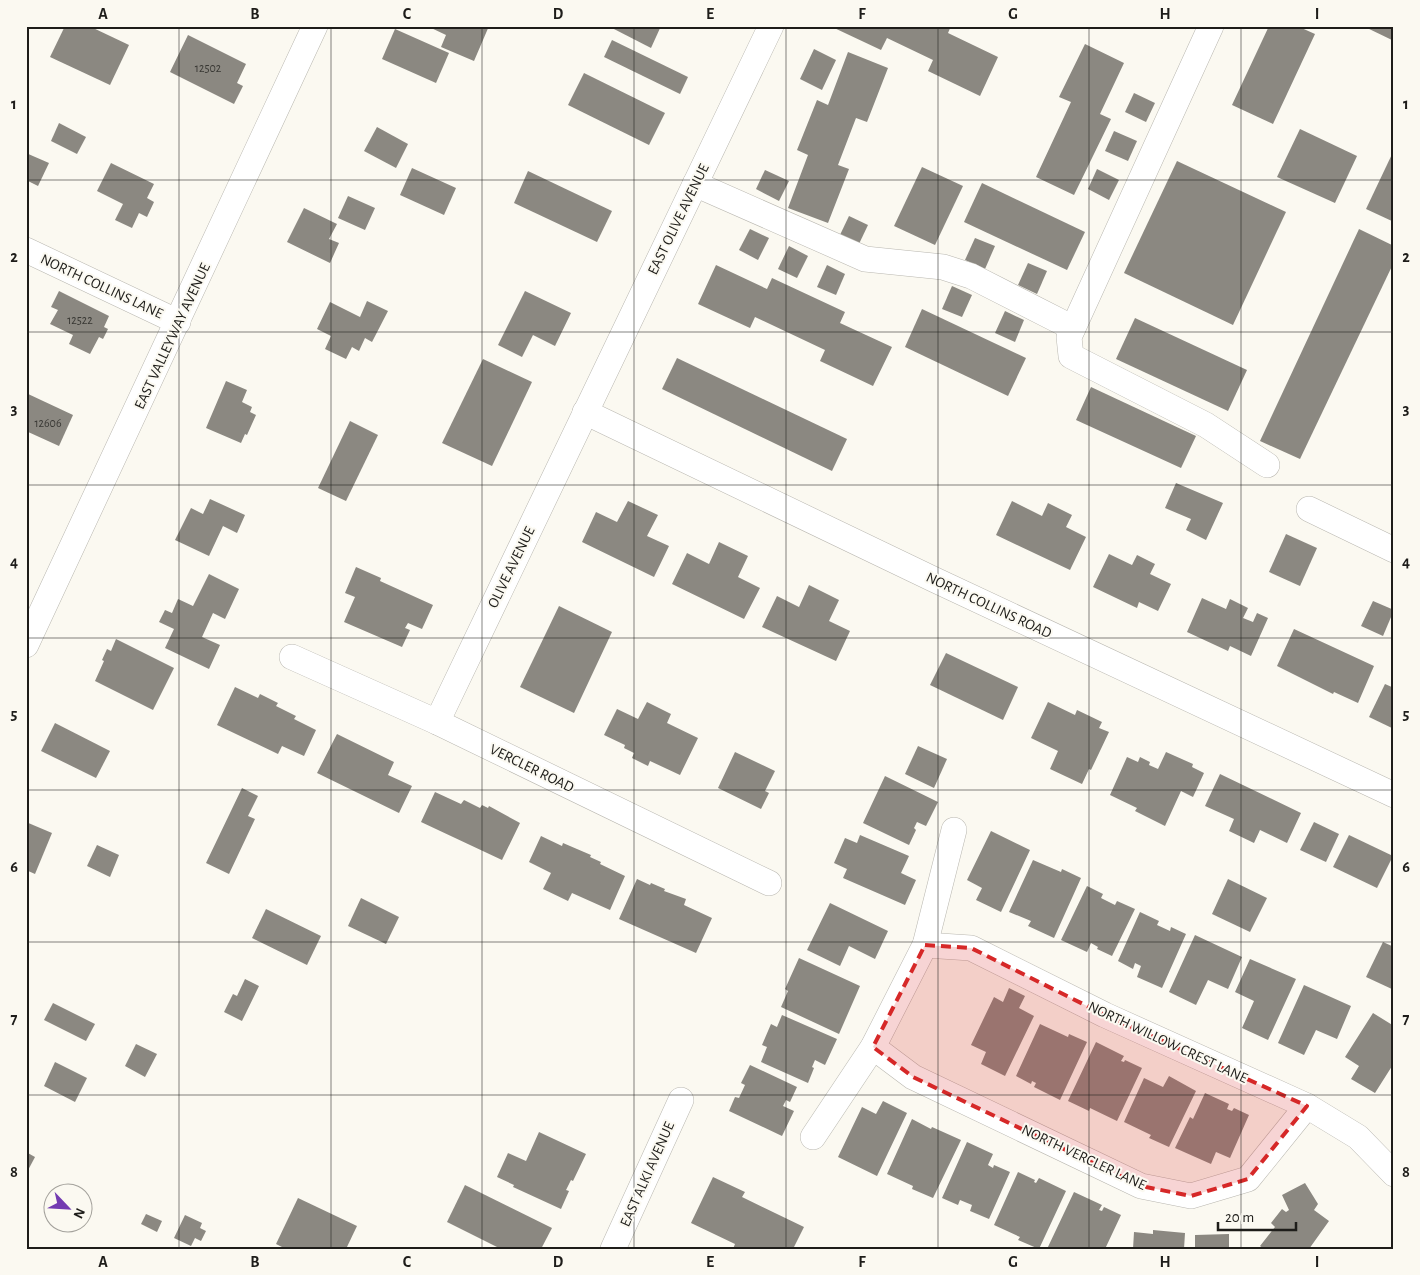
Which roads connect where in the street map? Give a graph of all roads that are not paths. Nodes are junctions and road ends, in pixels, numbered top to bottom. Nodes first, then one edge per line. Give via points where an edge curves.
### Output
1 (315, 26) edge
2 (771, 26) edge
3 (1211, 26) edge
4 (695, 184) junction
5 (26, 250) edge
6 (178, 322) junction
7 (1073, 328) junction
8 (585, 412) junction
9 (1267, 465) dead end
10 (1309, 509) dead end
11 (1394, 550) edge
12 (26, 645) edge
13 (292, 657) dead end
14 (437, 722) junction
15 (1394, 795) edge
16 (954, 830) dead end
17 (769, 883) dead end
18 (925, 945) junction
19 (873, 1048) junction
20 (681, 1100) dead end
21 (1307, 1106) junction
22 (813, 1137) dead end
23 (1394, 1174) edge
24 (613, 1249) edge

1 - 6 street, EAST VALLEYWAY AVENUE
2 - 4 street, EAST OLIVE AVENUE
3 - 7 street
4 - 7 street via 866,259 942,267 971,276
4 - 8 street, EAST OLIVE AVENUE
5 - 6 street, NORTH COLLINS LANE
6 - 12 street, EAST VALLEYWAY AVENUE
7 - 9 street via 1069,337 1071,356 1206,425
8 - 14 street, OLIVE AVENUE
8 - 15 street, NORTH COLLINS ROAD
10 - 11 street
13 - 14 street, VERCLER ROAD
14 - 17 street, VERCLER ROAD
16 - 18 street
18 - 19 street
18 - 21 street, NORTH WILLOW CREST LANE via 971,948 1105,1014
19 - 21 street, NORTH VERCLER LANE via 913,1077 1142,1186 1191,1196 1248,1179
19 - 22 street
20 - 24 street, EAST ALKI AVENUE
21 - 23 street, NORTH WILLOW CREST LANE via 1358,1138

